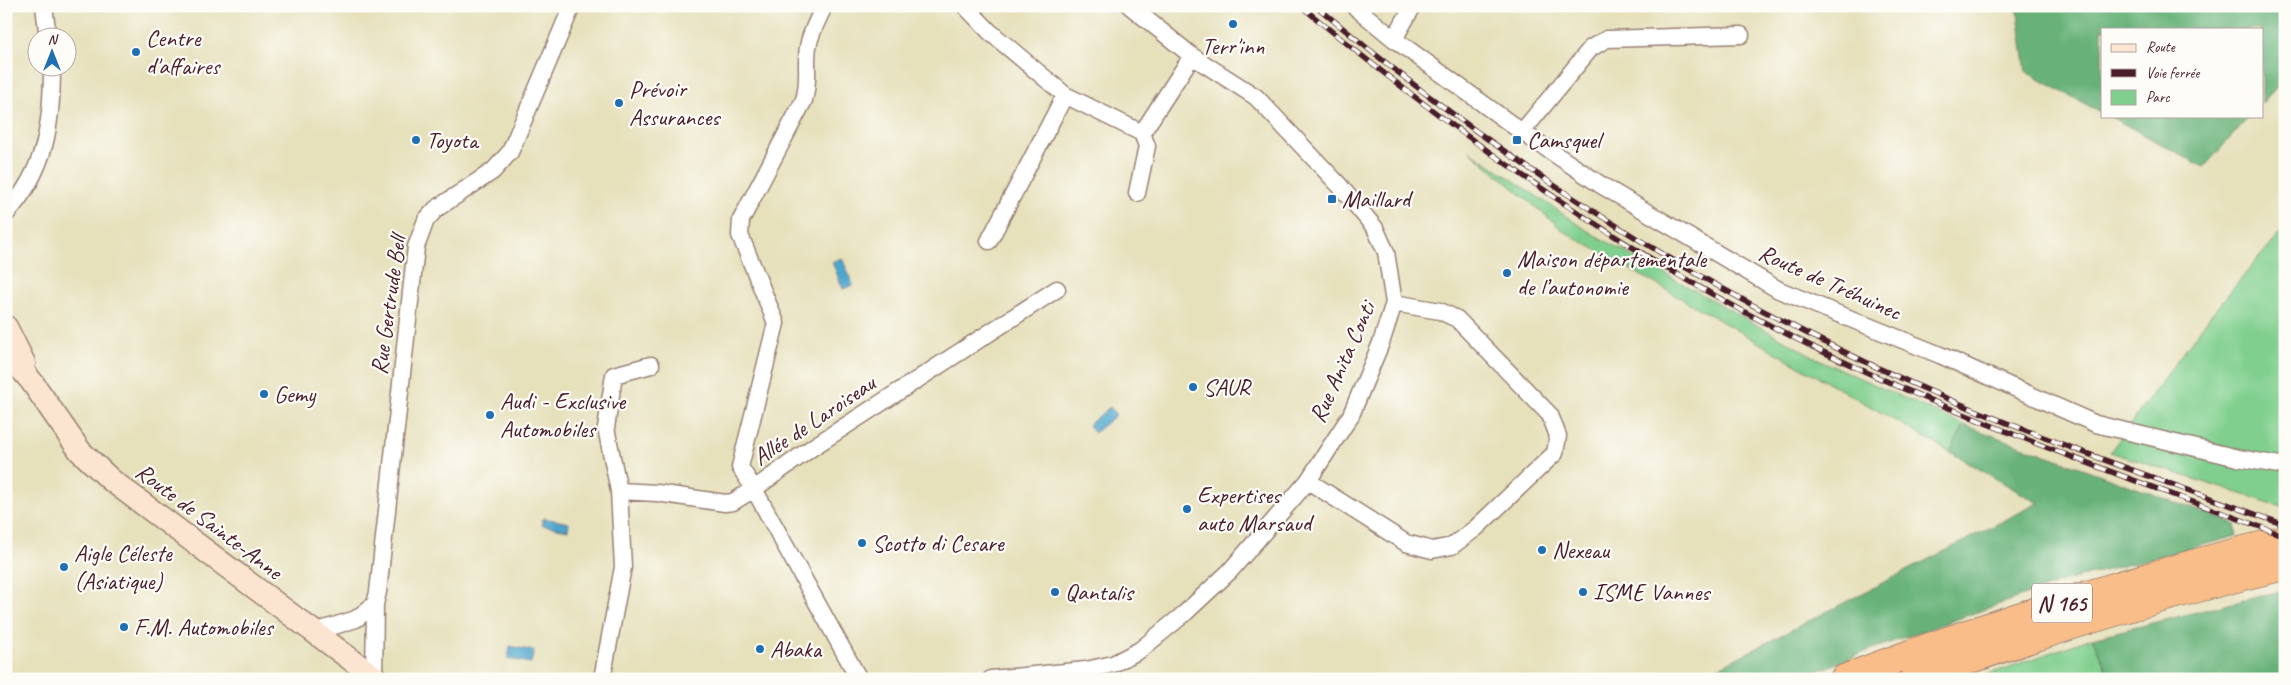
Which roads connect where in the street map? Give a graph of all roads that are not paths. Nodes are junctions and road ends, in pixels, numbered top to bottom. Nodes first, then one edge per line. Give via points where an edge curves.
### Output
1 (44, 6) edge
2 (572, 6) edge
3 (824, 6) edge
4 (965, 6) edge
5 (1130, 6) edge
6 (1354, 6) edge
7 (1413, 6) edge
8 (47, 28) edge
9 (1741, 35) dead end
10 (1394, 39) junction
11 (1192, 56) junction
12 (52, 78) edge
13 (1064, 95) junction
14 (1522, 132) junction
15 (1142, 133) junction
16 (1137, 193) dead end
17 (6, 214) edge
18 (989, 241) dead end
19 (1057, 289) dead end
20 (1394, 303) junction
21 (6, 327) edge
22 (6, 351) edge
23 (651, 365) dead end
24 (32, 382) junction
25 (2285, 466) edge
26 (1308, 482) junction
27 (754, 489) junction
28 (619, 491) junction
29 (2285, 540) edge
30 (2285, 566) edge
31 (375, 604) junction
32 (315, 632) junction
33 (376, 678) edge
34 (602, 679) edge
35 (859, 679) edge
36 (991, 679) edge
37 (1844, 679) edge
38 (1915, 679) edge

1 - 8 street
2 - 31 street, Rue Gertrude Bell via 510,152 493,171 431,214 416,248
3 - 27 street via 810,35 807,50 809,83 804,100 741,220 740,235 776,323 740,467
4 - 13 street via 990,32
5 - 11 street, Rue Anita Conti
6 - 10 street, Route de Tréhuinec
7 - 10 street
9 - 14 street via 1607,39 1591,48
10 - 14 street, Route de Tréhuinec
11 - 15 street
11 - 20 street, Rue Anita Conti via 1256,97 1365,214 1386,252
12 - 17 street via 46,144 32,177
13 - 15 street
13 - 18 street
14 - 25 street, Route de Tréhuinec via 1601,185 1779,290 1940,354 2096,424
15 - 16 street via 1147,146
19 - 27 street, Allée de Laroiseau
20 - 26 street, Rue Anita Conti via 1381,343 1350,415
20 - 26 street via 1440,311 1457,319 1550,415 1558,436 1555,453 1476,528 1452,546 1432,550 1406,543
21 - 24 main road, Route de Sainte-Anne
22 - 24 main road, Route de Sainte-Anne
23 - 28 street via 614,375 606,428
24 - 32 main road, Route de Sainte-Anne via 80,451 111,480
26 - 36 street, Rue Anita Conti via 1230,571 1140,650 1113,664 1086,670
27 - 28 street via 733,502 725,503
27 - 35 street, Allée de Laroiseau
28 - 34 street via 623,567
29 - 37 highway, N 165 via 2067,601
30 - 38 highway, N 165 via 2167,596
31 - 32 street via 356,619
31 - 33 street, Rue Gertrude Bell
32 - 33 main road, Route de Sainte-Anne

